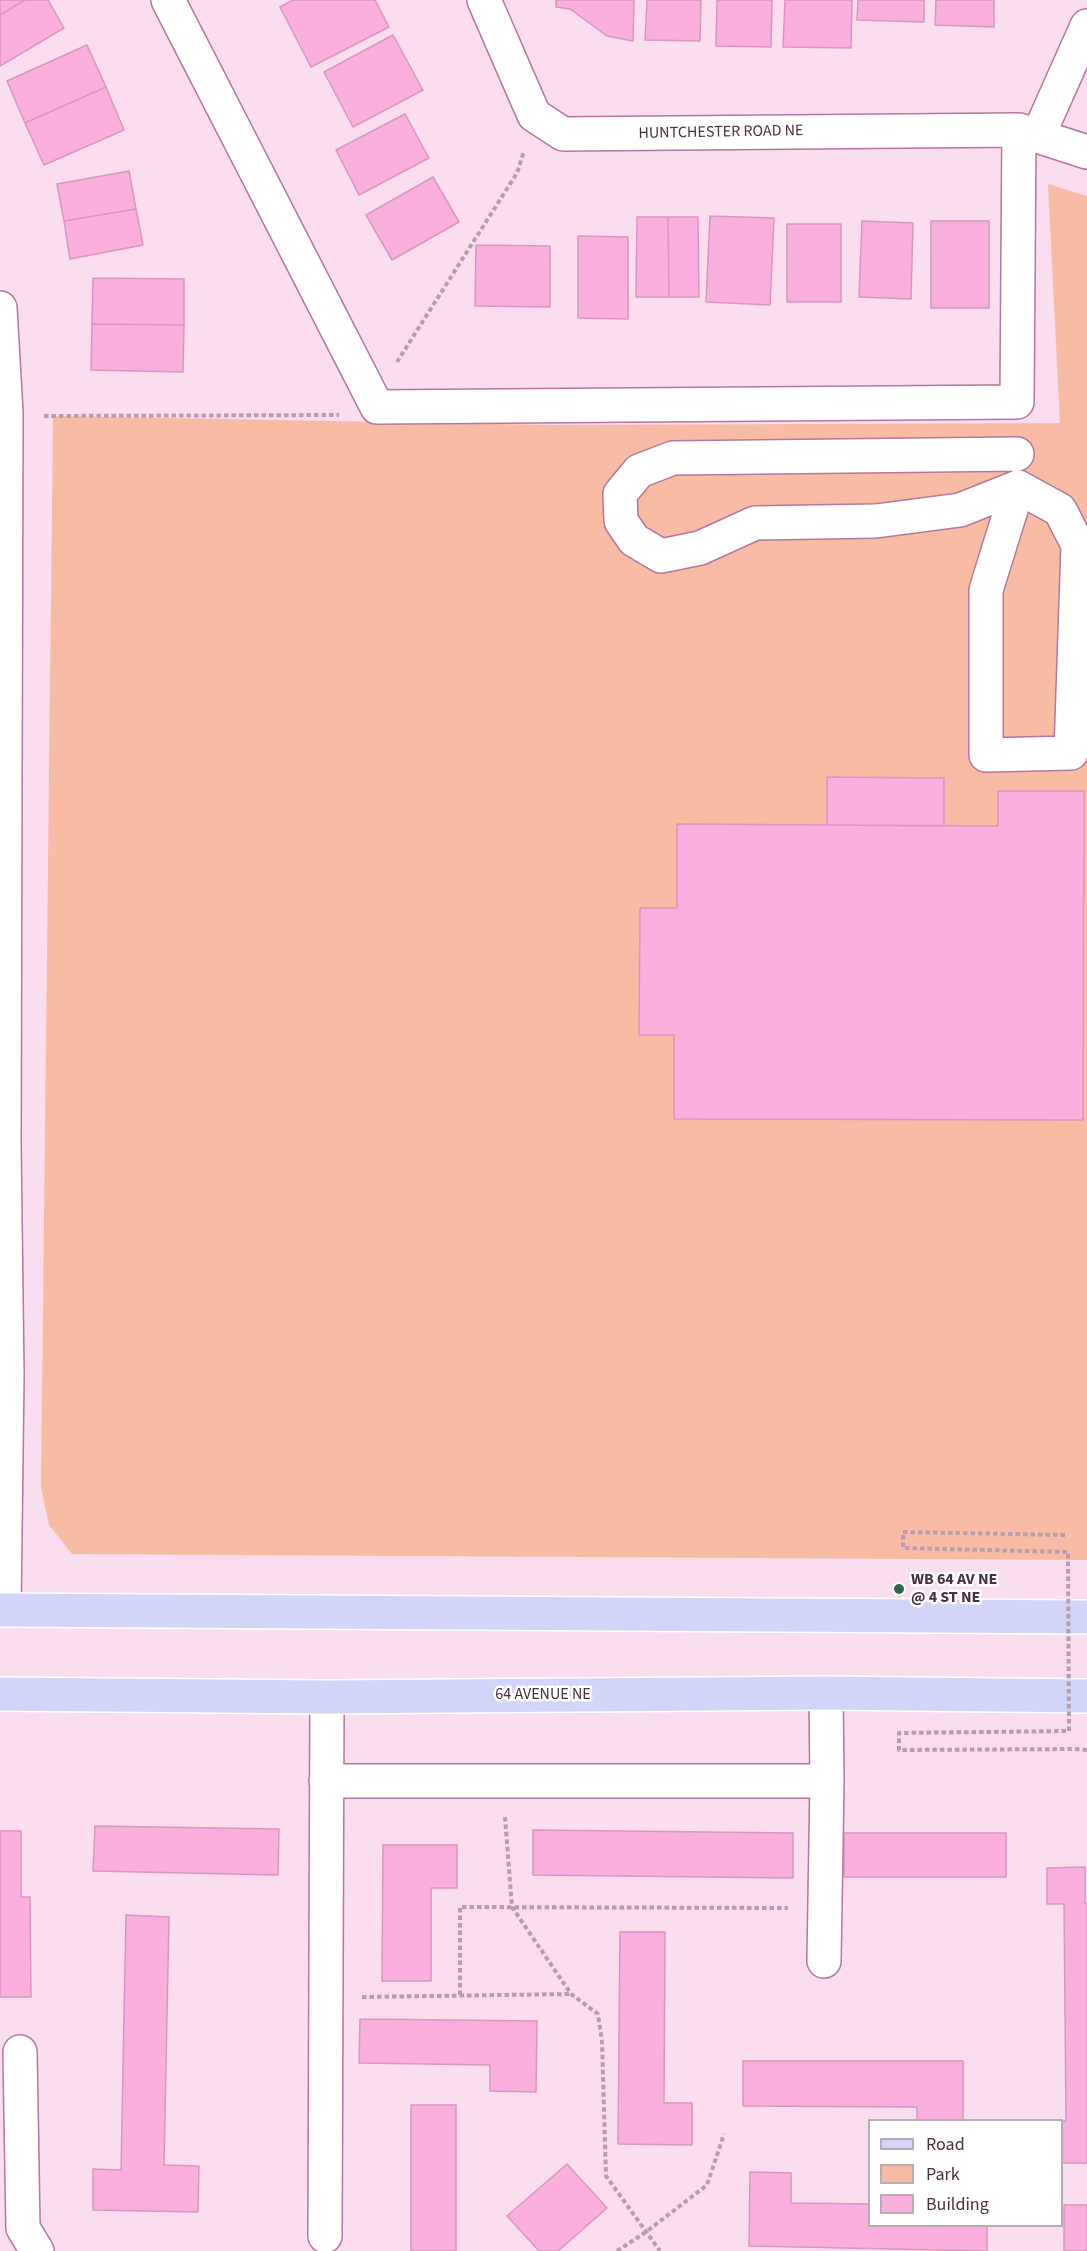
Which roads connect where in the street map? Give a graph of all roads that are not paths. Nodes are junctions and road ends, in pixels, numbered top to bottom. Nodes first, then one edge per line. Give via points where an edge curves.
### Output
1 (168, 0) edge
2 (484, 0) edge
3 (1087, 26) edge
4 (1029, 133) junction
5 (1087, 152) edge
6 (0, 308) edge
7 (1017, 454) dead end
8 (1018, 487) junction
9 (2, 1144) edge
10 (2, 1610) edge
11 (1087, 1617) edge
12 (826, 1693) junction
13 (0, 1694) edge
14 (1087, 1696) edge
15 (327, 1697) junction
16 (326, 1781) junction
17 (827, 1781) junction
18 (825, 1961) dead end
19 (20, 2052) dead end
20 (20, 2236) edge
21 (325, 2236) dead end

1 - 4 street via 377,407 1017,402
2 - 4 street, HUNTCHESTER ROAD NE via 534,115 563,134
3 - 4 street
4 - 5 street, HUNTCHESTER ROAD NE
6 - 9 street via 6,413
7 - 8 street via 673,458 639,471 620,494 621,521 634,540 661,556 700,548 755,523 876,521 960,510
8 - 8 street via 986,590 986,755 1071,753 1078,545 1060,510
9 - 10 street via 6,1386
10 - 11 main road
12 - 14 main road, 64 AVENUE NE
12 - 15 main road, 64 AVENUE NE
12 - 17 street
13 - 15 main road, 64 AVENUE NE
15 - 16 street
16 - 17 street
16 - 21 street
17 - 18 street
19 - 20 street

